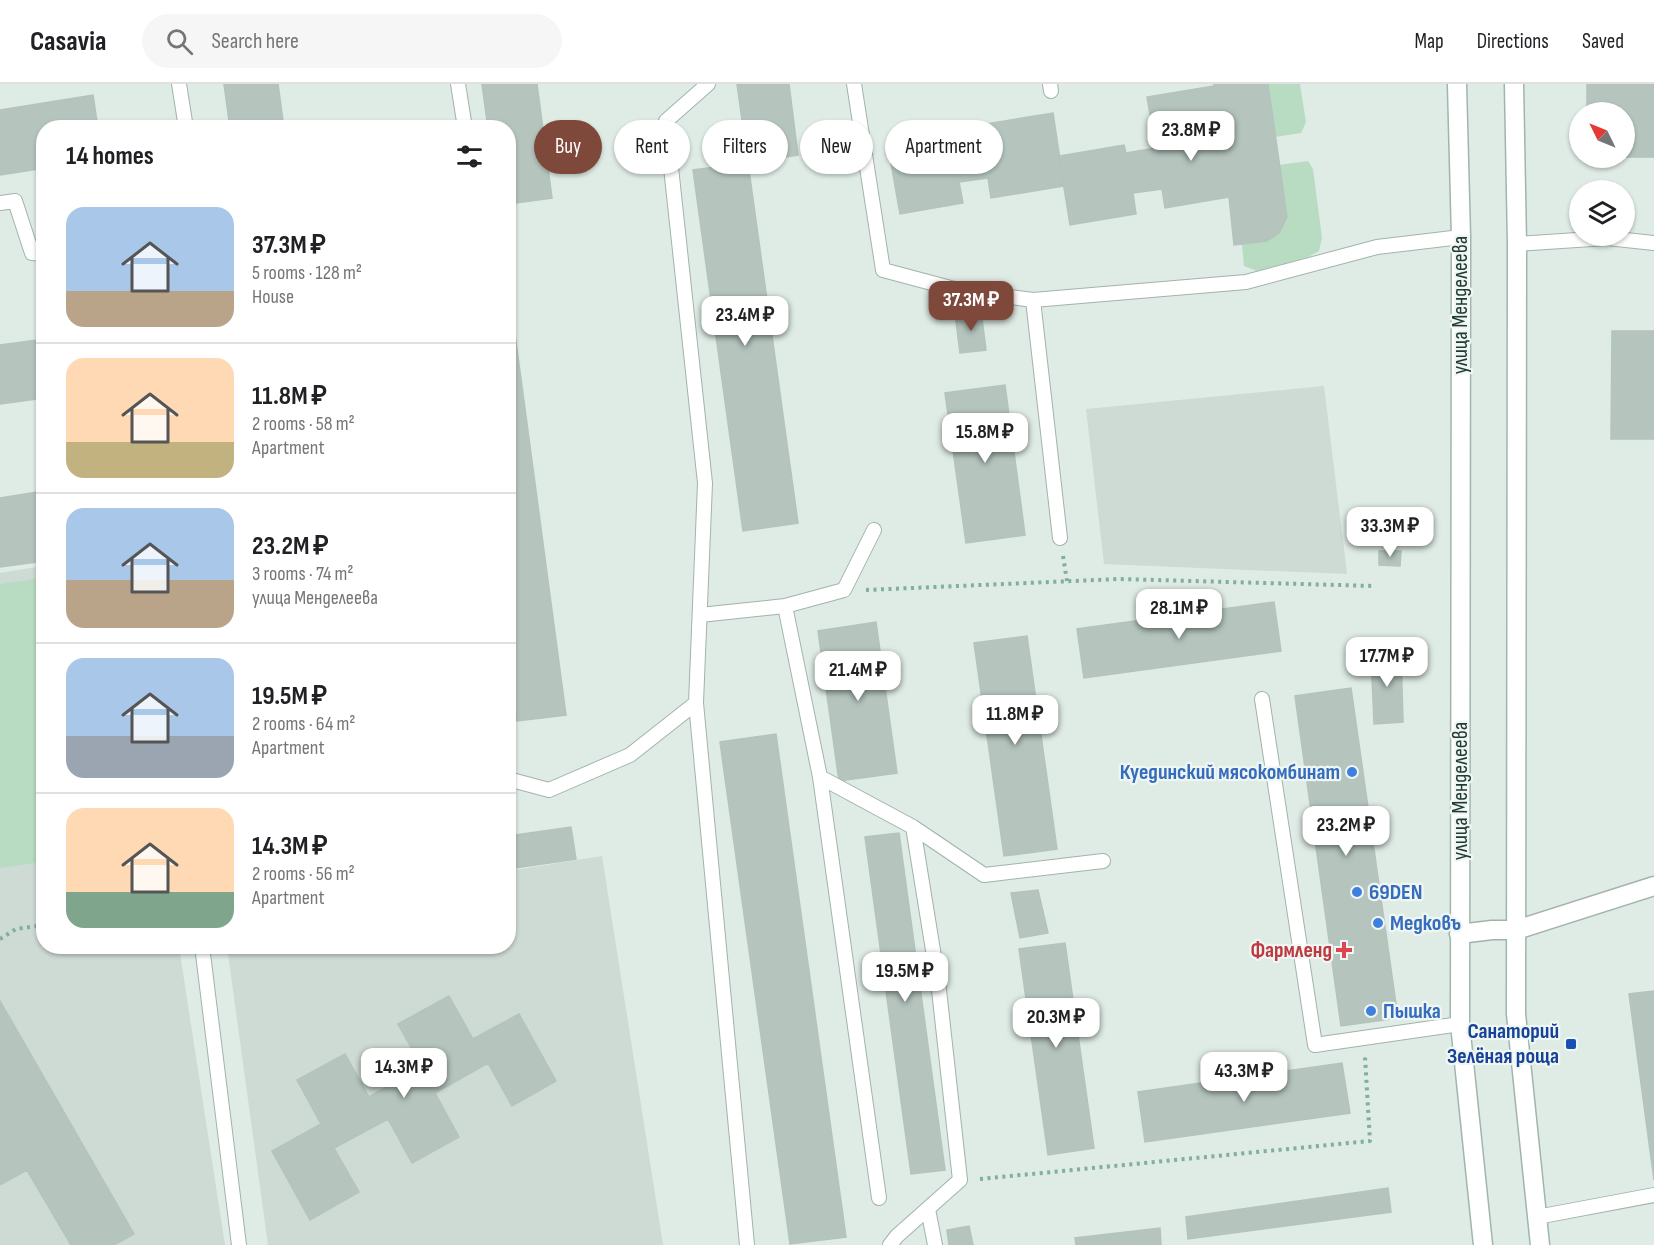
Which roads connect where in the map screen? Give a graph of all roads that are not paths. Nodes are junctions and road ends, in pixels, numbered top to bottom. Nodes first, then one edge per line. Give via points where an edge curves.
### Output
1 (179, 84) edge
2 (458, 84) edge
3 (708, 84) edge
4 (854, 84) edge
5 (1457, 84) edge
6 (1514, 84) edge
7 (185, 120) edge
8 (464, 120) edge
9 (0, 203) edge
10 (1461, 237) junction
11 (1654, 243) edge
12 (1517, 244) junction
13 (36, 253) edge
14 (1033, 300) junction
15 (874, 530) dead end
16 (1060, 538) dead end
17 (785, 606) junction
18 (700, 615) junction
19 (1262, 699) dead end
20 (696, 703) junction
21 (820, 777) junction
22 (516, 781) edge
23 (913, 827) junction
24 (1103, 861) dead end
25 (1654, 886) edge
26 (1516, 930) junction
27 (1460, 934) junction
28 (203, 954) edge
29 (1460, 1023) junction
30 (1654, 1195) edge
31 (879, 1198) dead end
32 (928, 1209) junction
33 (1537, 1217) junction
34 (239, 1245) edge
35 (747, 1245) edge
36 (890, 1245) edge
37 (934, 1245) edge
38 (1483, 1245) edge
39 (1540, 1245) edge

1 - 7 lane
2 - 8 lane
3 - 18 lane via 666,121 705,483
4 - 14 lane via 883,270 958,290
5 - 10 main road, улица Менделеева
6 - 12 main road
9 - 13 lane via 15,201 32,253
10 - 14 lane via 1377,247 1246,282
10 - 27 main road, улица Менделеева
11 - 12 lane via 1607,238
12 - 26 main road
14 - 16 lane
15 - 17 lane via 844,590
17 - 18 lane
17 - 21 lane
18 - 20 lane
19 - 29 lane via 1315,1045
20 - 22 lane via 630,755 549,790
20 - 35 lane
21 - 23 lane
21 - 31 lane
23 - 24 lane via 984,875
23 - 32 lane via 938,981 960,1180
25 - 26 main road
26 - 27 main road
26 - 33 main road via 1516,1014
27 - 29 main road, улица Менделеева
28 - 34 lane
29 - 38 main road, улица Менделеева
30 - 33 lane
32 - 36 lane
32 - 37 lane
33 - 39 main road

